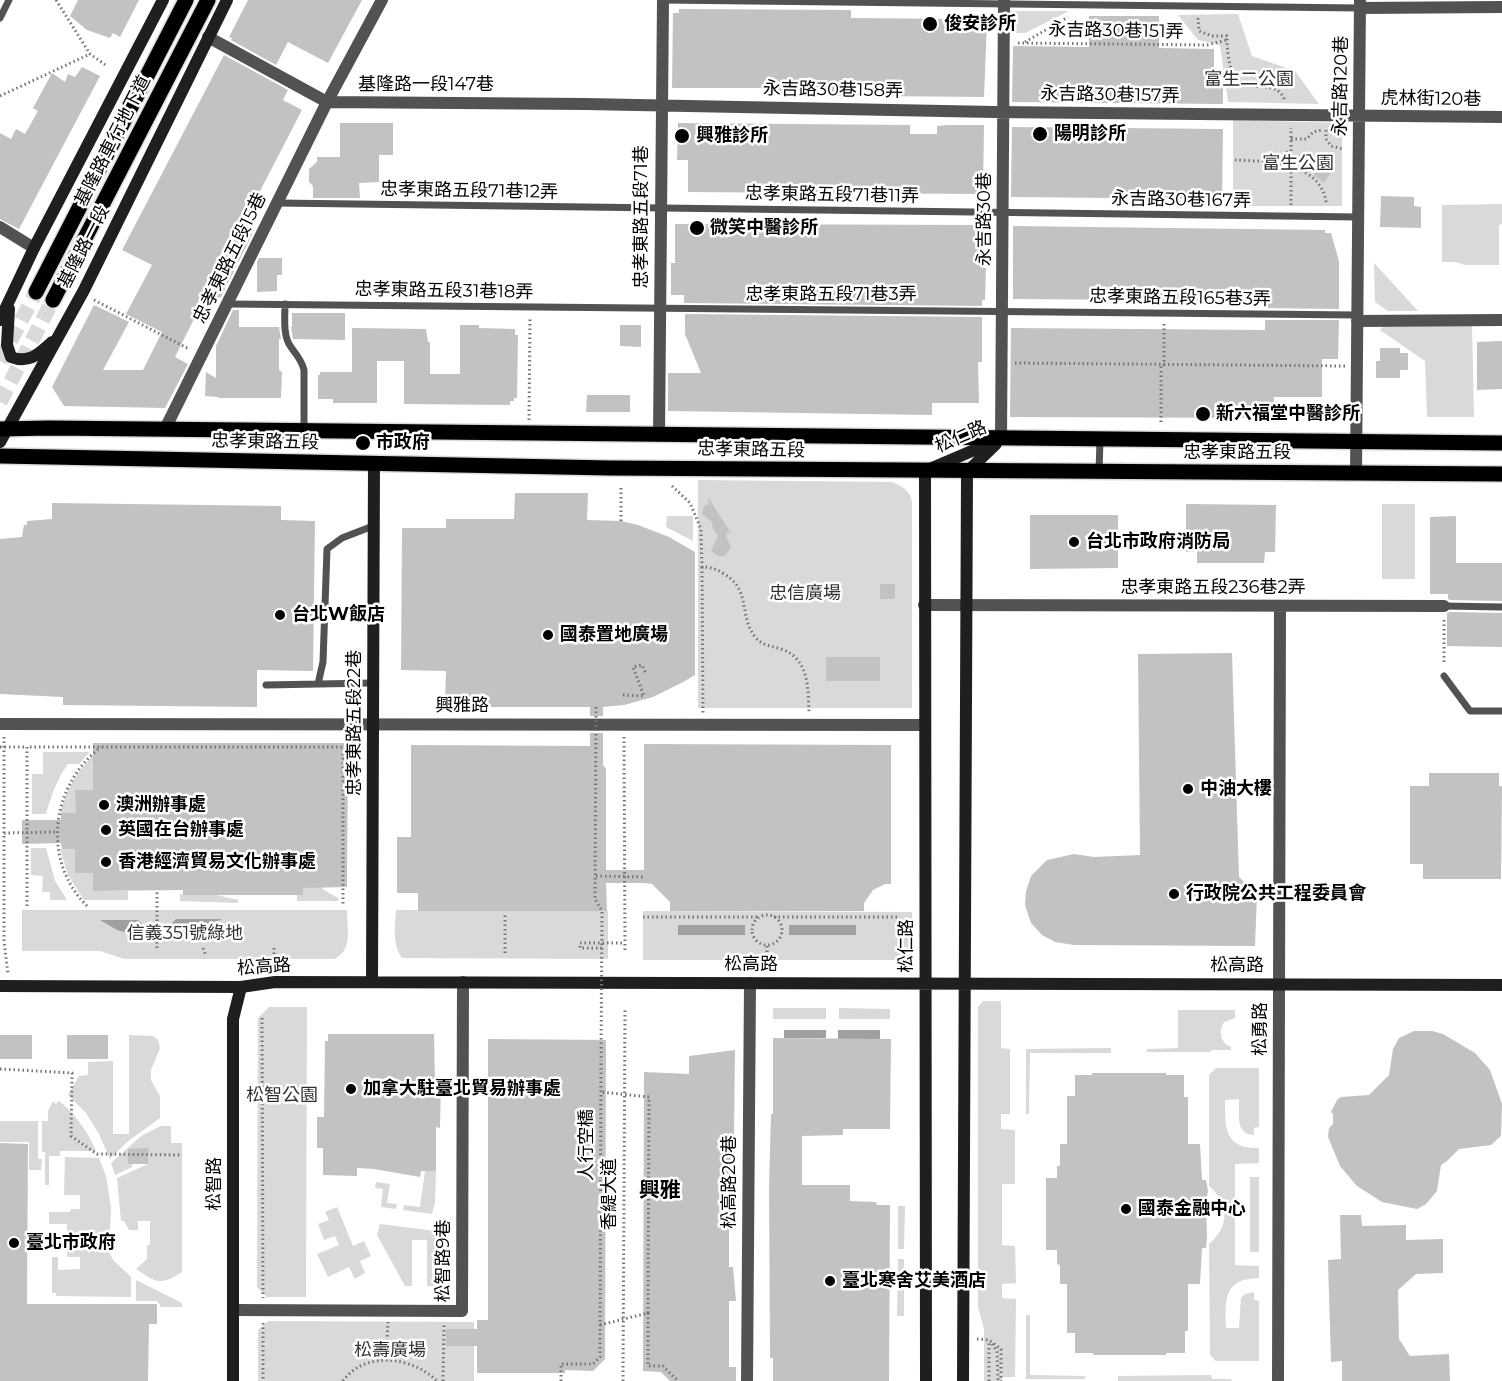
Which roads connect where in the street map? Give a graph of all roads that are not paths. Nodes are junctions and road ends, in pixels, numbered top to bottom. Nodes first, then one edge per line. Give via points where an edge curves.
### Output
1 (9, 0) edge
2 (163, 0) edge
3 (186, 0) edge
4 (208, 0) edge
5 (227, 0) edge
6 (382, 0) edge
7 (662, 0) edge
8 (1004, 2) edge
9 (1360, 4) edge
10 (1502, 8) edge
11 (0, 18) edge
12 (208, 38) junction
13 (327, 102) junction
14 (661, 105) junction
15 (1004, 112) junction
16 (1359, 116) junction
17 (1502, 117) edge
18 (277, 203) junction
19 (660, 208) junction
20 (1003, 213) junction
21 (1358, 217) junction
22 (0, 227) edge
23 (34, 248) junction
24 (36, 292) tunnel mouth
25 (12, 296) junction
26 (53, 300) tunnel mouth
27 (229, 304) junction
28 (285, 304) junction
29 (660, 309) junction
30 (1002, 310) junction
31 (1357, 318) junction
32 (0, 320) edge
33 (1502, 320) edge
34 (57, 337) junction
35 (4, 429) edge
36 (165, 429) junction
37 (304, 431) junction
38 (659, 435) junction
39 (1001, 439) junction
40 (1100, 440) junction
41 (0, 442) edge
42 (1356, 442) junction
43 (1502, 443) edge
44 (0, 456) edge
45 (374, 464) junction
46 (925, 471) junction
47 (967, 472) junction
48 (1099, 472) junction
49 (1356, 474) junction
50 (1502, 474) edge
51 (373, 526) junction
52 (924, 605) junction
53 (966, 605) junction
54 (1280, 606) junction
55 (1444, 606) joint
56 (1502, 607) edge
57 (1444, 676) road end
58 (373, 683) junction
59 (318, 684) junction
60 (266, 685) dead end
61 (1502, 711) edge
62 (2, 724) edge
63 (373, 724) junction
64 (924, 725) junction
65 (372, 982) junction
66 (463, 982) junction
67 (750, 983) junction
68 (924, 983) junction
69 (965, 983) junction
70 (1279, 984) junction
71 (1502, 985) edge
72 (5, 986) edge
73 (241, 987) junction
74 (233, 1310) junction
75 (233, 1381) edge
76 (747, 1381) edge
77 (926, 1381) edge
78 (963, 1381) edge
79 (1278, 1381) edge

1 - 11 lane
2 - 23 street
3 - 24 main road, 基隆路車行地下道
4 - 26 main road, 基隆路車行地下道
5 - 12 street, 基隆路一段
6 - 13 street, 忠孝東路五段15巷
7 - 8 lane
7 - 14 street, 忠孝東路五段71巷
8 - 9 lane
8 - 15 street, 永吉路30巷
9 - 10 street
9 - 16 street, 永吉路120巷
12 - 13 street, 基隆路一段147巷
12 - 34 street, 基隆路一段
13 - 14 street, 基隆路一段147巷
13 - 18 street, 忠孝東路五段15巷
14 - 15 street, 永吉路30巷158弄
14 - 19 street, 忠孝東路五段71巷
15 - 16 street, 永吉路30巷157弄
15 - 20 street, 永吉路30巷
16 - 17 street, 虎林街120巷
16 - 21 street, 永吉路120巷
18 - 19 lane, 忠孝東路五段71巷12弄
18 - 27 street, 忠孝東路五段15巷
19 - 20 lane, 忠孝東路五段71巷11弄
19 - 29 street, 忠孝東路五段71巷
20 - 21 lane, 永吉路30巷167弄
20 - 30 street, 永吉路30巷
21 - 31 street, 永吉路120巷
22 - 23 street
23 - 25 street
25 - 32 street
25 - 34 street via 7,326 11,357 29,360
27 - 28 lane, 忠孝東路五段31巷18弄
27 - 36 street, 忠孝東路五段15巷
28 - 29 lane, 忠孝東路五段31巷18弄
28 - 37 lane via 285,334 304,370
29 - 30 lane, 忠孝東路五段71巷3弄
29 - 38 street, 忠孝東路五段71巷
30 - 31 lane, 忠孝東路五段165巷3弄
30 - 39 street, 永吉路30巷
31 - 33 street
31 - 42 street, 永吉路120巷
34 - 35 street, 基隆路一段
35 - 36 main road, 忠孝東路五段
35 - 41 street, 基隆路一段
36 - 37 main road, 忠孝東路五段
37 - 38 main road, 忠孝東路五段
38 - 39 main road, 忠孝東路五段
39 - 40 main road, 忠孝東路五段
39 - 46 street, 松仁路
39 - 47 street, 松仁路
40 - 42 main road, 忠孝東路五段
40 - 48 lane
42 - 43 main road, 忠孝東路五段
42 - 49 street, 永吉路120巷
44 - 45 main road, 忠孝東路五段
45 - 46 main road, 忠孝東路五段
45 - 51 street, 忠孝東路五段22巷
46 - 47 main road, 忠孝東路五段
46 - 52 street, 松仁路
47 - 48 main road, 忠孝東路五段
47 - 53 street, 松仁路
48 - 49 main road, 忠孝東路五段
49 - 50 main road, 忠孝東路五段
51 - 58 street, 忠孝東路五段22巷
51 - 59 lane via 342,538 327,549 323,662
52 - 53 street, 忠孝東路五段236巷2弄
52 - 64 street, 松仁路
53 - 54 street, 忠孝東路五段236巷2弄
53 - 69 street, 松仁路
54 - 55 street, 忠孝東路五段236巷2弄
54 - 70 street, 松勇路
55 - 56 lane, 忠孝東路五段236巷2弄
57 - 61 lane via 1470,711
58 - 59 lane
58 - 63 street, 忠孝東路五段22巷
59 - 60 lane
62 - 63 street, 興雅路
63 - 64 street, 興雅路
63 - 65 street, 忠孝東路五段22巷
64 - 68 street, 松仁路
65 - 66 street, 松高路
65 - 73 street, 松高路 via 274,982
66 - 67 street, 松高路
66 - 74 street, 松智路9巷 via 462,1311
67 - 68 street, 松高路
67 - 76 street, 松高路20巷
68 - 69 street, 松高路
68 - 77 street, 松仁路
69 - 70 street, 松高路
69 - 78 street, 松仁路
70 - 71 street, 松高路
70 - 79 street, 松勇路
72 - 73 street, 松高路
73 - 74 street, 松智路 via 233,1019
74 - 75 street, 松智路

